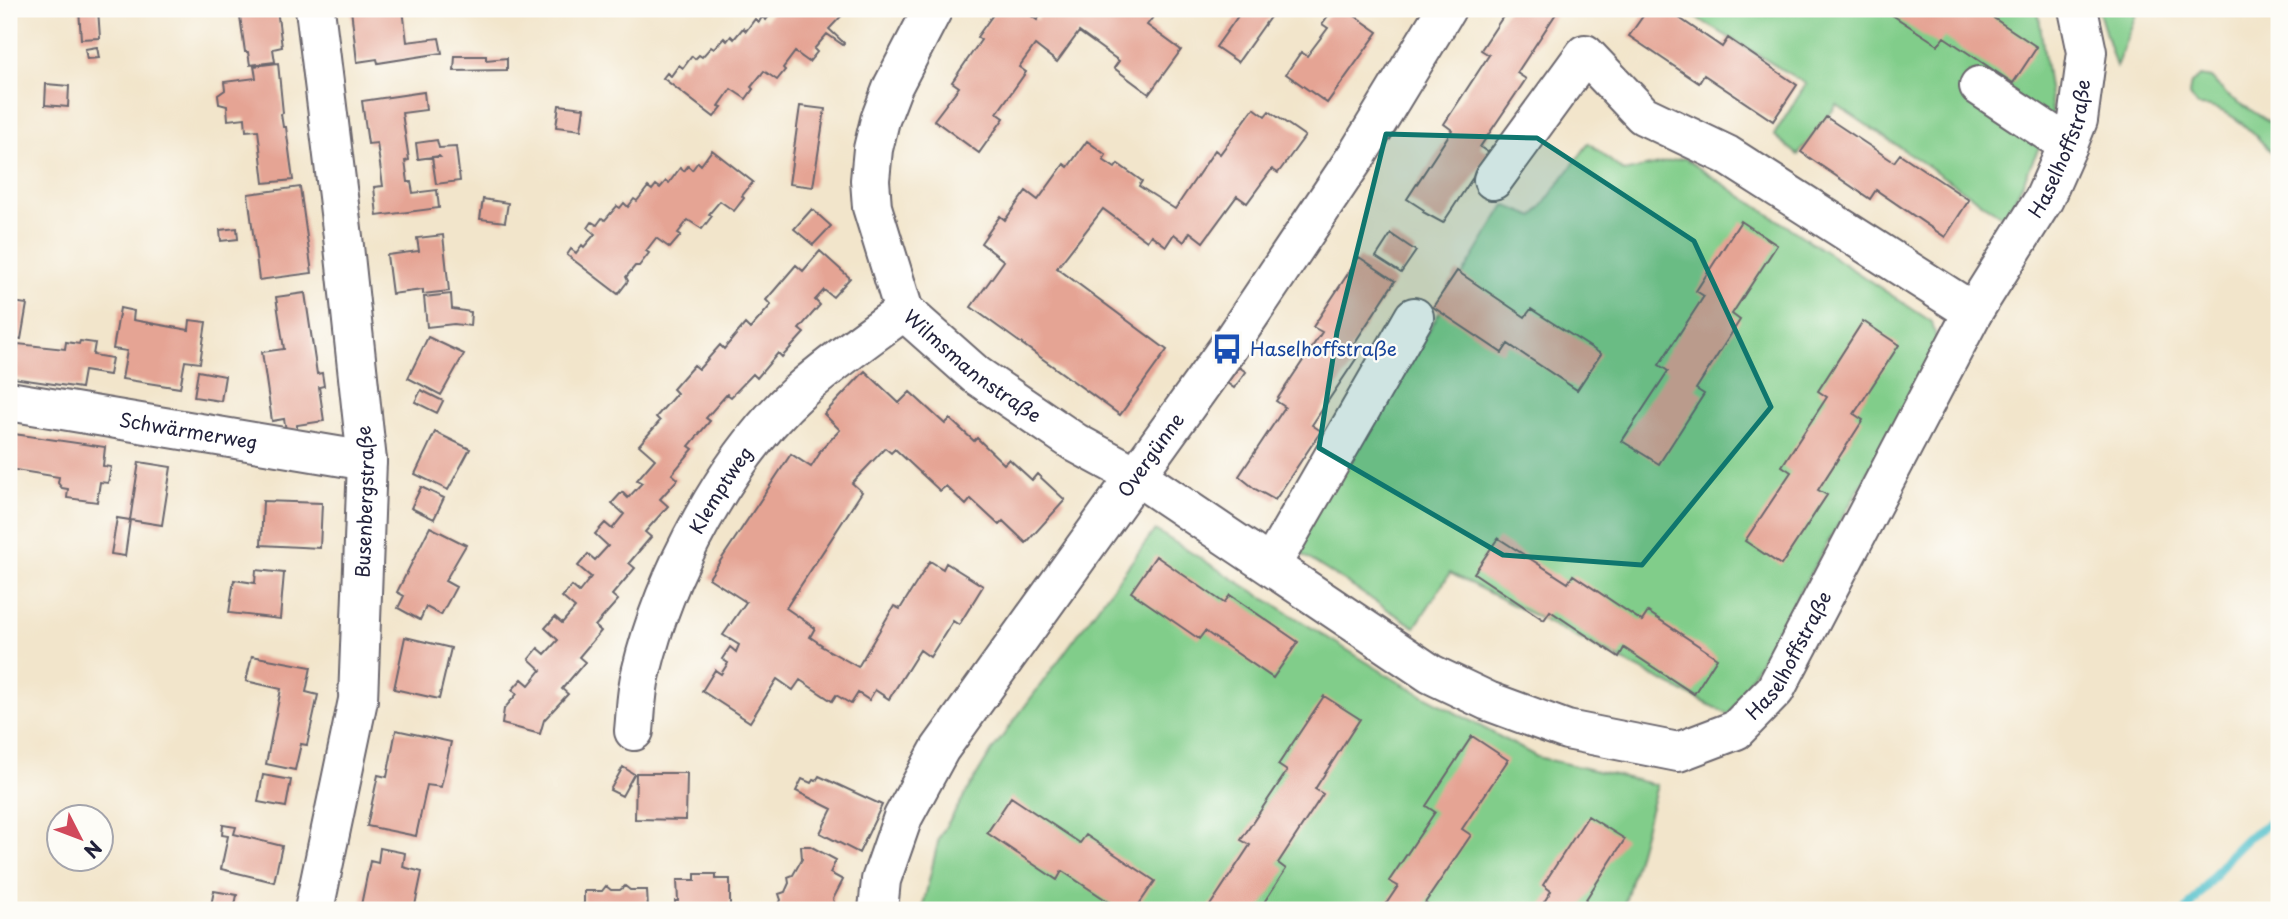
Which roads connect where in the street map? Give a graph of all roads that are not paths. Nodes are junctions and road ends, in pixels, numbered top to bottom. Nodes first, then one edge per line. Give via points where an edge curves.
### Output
1 (315, 9) edge
2 (933, 9) edge
3 (1446, 9) edge
4 (2078, 9) edge
5 (1979, 86) dead end
6 (2068, 145) junction
7 (1493, 180) dead end
8 (904, 311) junction
9 (1973, 312) junction
10 (1414, 317) dead end
11 (9, 401) edge
12 (367, 461) junction
13 (1137, 476) junction
14 (1271, 565) junction
15 (634, 731) dead end
16 (314, 910) edge
17 (877, 910) edge

1 - 12 street, Busenbergstraße
2 - 8 street, Wilmsmannstraße via 880,120 870,180 872,207
3 - 13 street, Overgünne via 1359,152
4 - 6 street, Haselhoffstraße via 2087,52 2078,120
5 - 6 street
6 - 9 street, Haselhoffstraße via 2044,199
7 - 9 street via 1585,54 1643,115 1727,155
8 - 13 street, Wilmsmannstraße via 976,375 1076,443
8 - 15 street, Klemptweg via 801,390 759,435 731,475 692,537 661,602 640,675
9 - 14 street, Haselhoffstraße via 1775,690 1736,730 1678,752 1567,730 1488,701 1431,674
10 - 14 street
11 - 12 street, Schwärmerweg
12 - 16 street, Busenbergstraße via 358,700
13 - 14 street, Haselhoffstraße
13 - 17 street, Overgünne via 940,749 903,817 881,880

